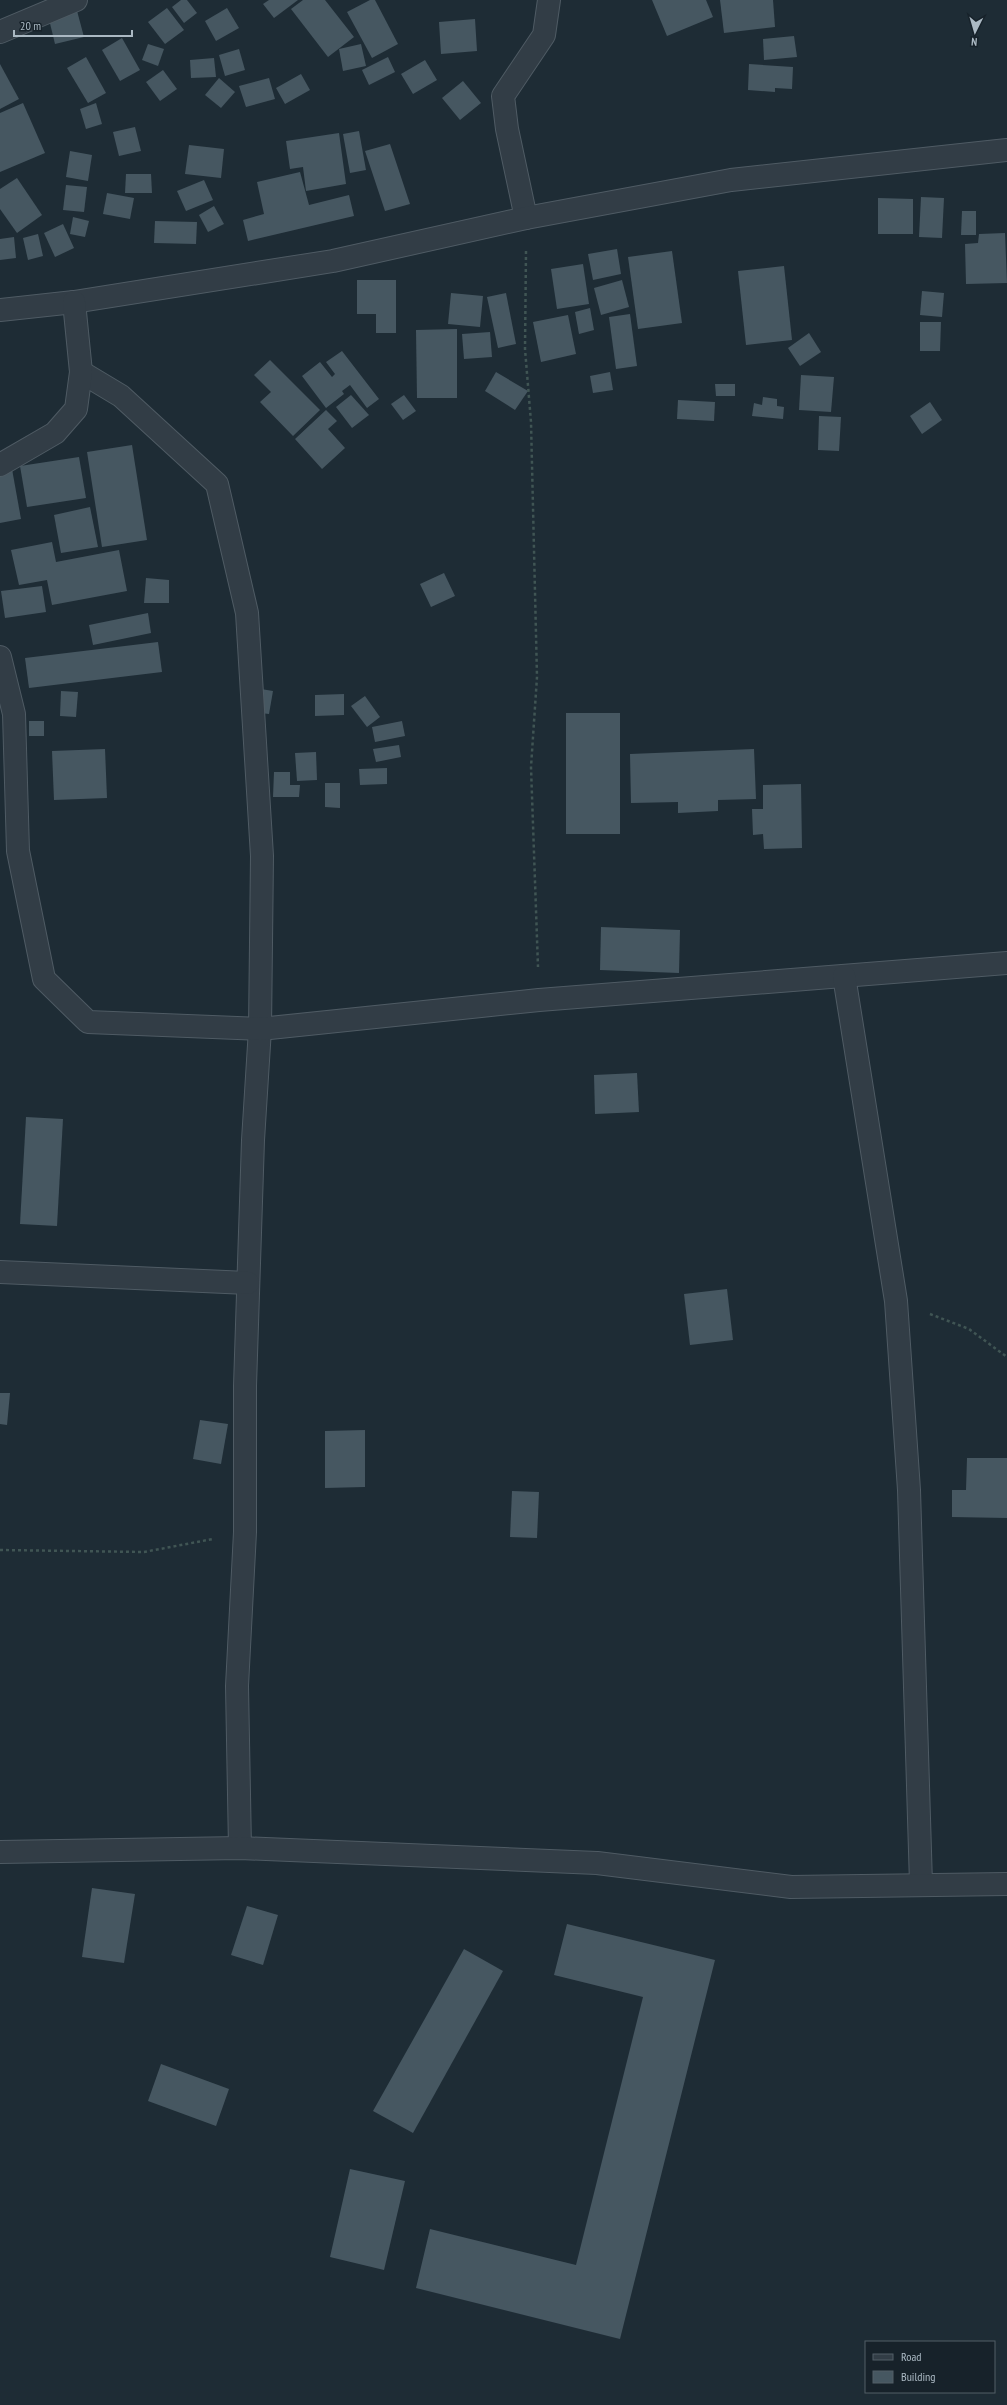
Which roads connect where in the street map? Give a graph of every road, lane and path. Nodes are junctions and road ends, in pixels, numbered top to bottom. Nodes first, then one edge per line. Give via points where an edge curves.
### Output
1 (76, 0) edge
2 (549, 0) edge
3 (0, 32) edge
4 (1007, 150) edge
5 (526, 218) junction
6 (74, 302) junction
7 (0, 310) edge
8 (81, 372) junction
9 (0, 465) edge
10 (0, 657) edge
11 (1007, 963) edge
12 (844, 976) junction
13 (539, 1000) junction
14 (260, 1029) junction
15 (0, 1272) edge
16 (248, 1283) junction
17 (896, 1301) junction
18 (1007, 1357) edge
19 (245, 1532) junction
20 (0, 1550) edge
21 (240, 1848) junction
22 (0, 1852) edge
23 (921, 1884) junction
24 (1007, 1884) edge

1 - 3 street
2 - 5 street via 544,35 503,96 507,129
4 - 5 street via 731,180
5 - 6 street via 333,261
5 - 13 path via 525,349 531,422 537,677 531,767
6 - 7 street
6 - 8 street
8 - 9 street via 76,409 55,433
8 - 14 street via 121,396 216,484 247,613 262,856
10 - 14 street via 14,714 18,851 44,979 88,1022
11 - 12 street
12 - 13 street
12 - 17 street
13 - 14 street
14 - 16 street
15 - 16 street
16 - 19 street
17 - 18 path via 969,1329
17 - 23 street via 909,1490
19 - 20 path via 144,1552
19 - 21 street via 236,1686
21 - 22 street
21 - 23 street via 597,1863 791,1887
23 - 24 street

